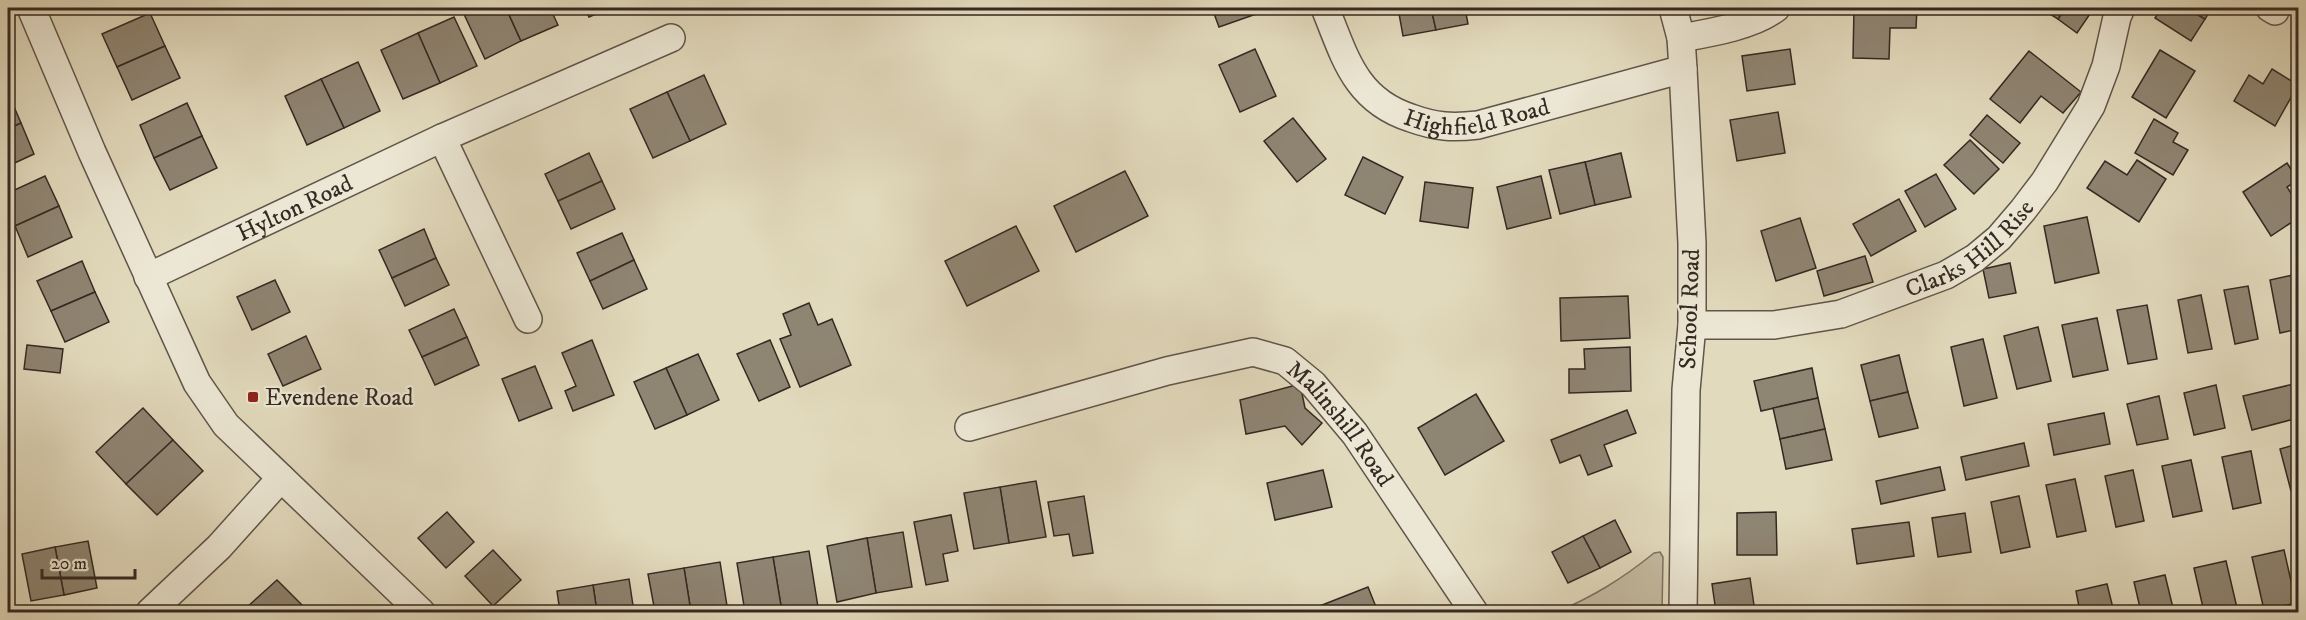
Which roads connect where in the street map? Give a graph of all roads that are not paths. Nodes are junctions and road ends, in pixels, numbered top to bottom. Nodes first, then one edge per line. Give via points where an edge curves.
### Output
1 (31, 8) edge
2 (1325, 8) edge
3 (1673, 8) edge
4 (1776, 8) edge
5 (2121, 8) edge
6 (671, 38) dead end
7 (1681, 38) junction
8 (1683, 69) junction
9 (442, 138) junction
10 (148, 278) junction
11 (528, 319) dead end
12 (1692, 325) junction
13 (969, 427) dead end
14 (281, 478) junction
15 (150, 612) edge
16 (421, 612) edge
17 (1474, 612) edge
18 (1683, 612) edge

1 - 10 street
2 - 8 street, Highfield Road via 1348,64 1370,97 1399,114 1435,126 1478,125
3 - 7 street, School Road
4 - 7 street via 1733,26
5 - 12 street, Clarks Hill Rise via 2091,106 2023,210 1975,258 1946,275 1841,314 1774,325
6 - 9 street, Hylton Road
7 - 8 street, School Road
8 - 12 street, School Road
9 - 10 street, Hylton Road
9 - 11 street
10 - 14 street via 197,383 226,426
12 - 18 street, School Road via 1686,390
13 - 17 street, Malinshill Road via 1167,370 1253,352 1285,362 1313,384 1355,434
14 - 15 street via 219,547
14 - 16 street

